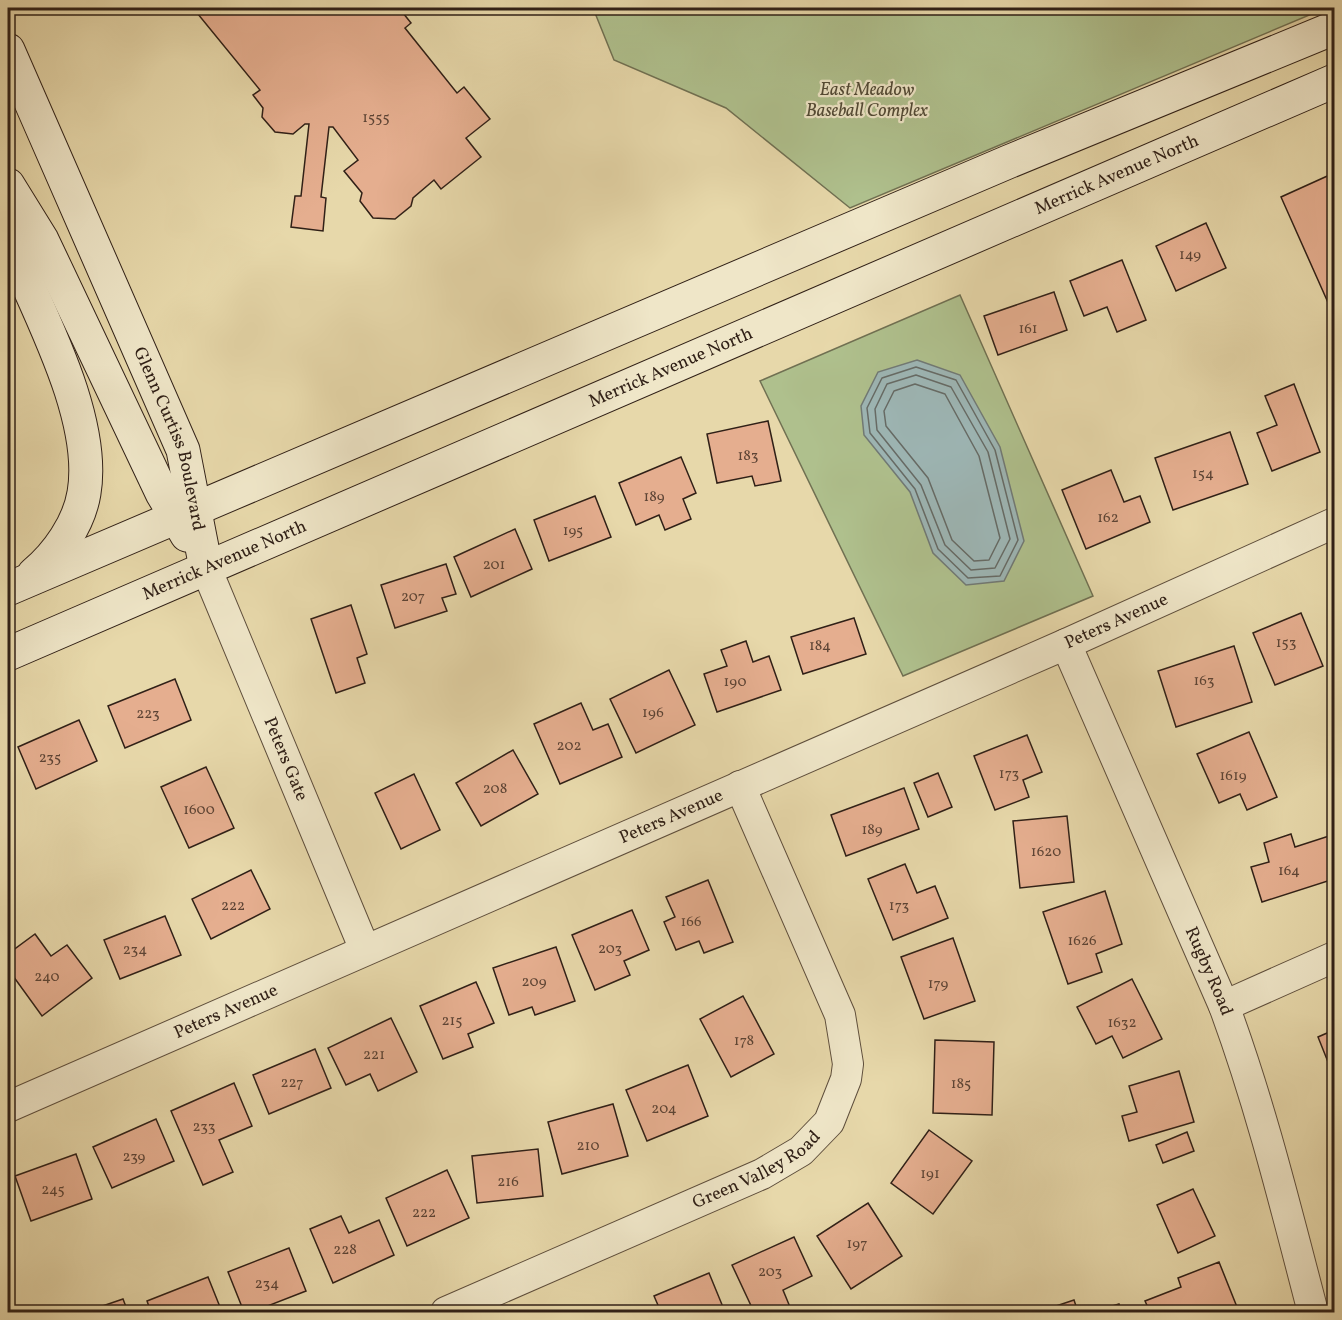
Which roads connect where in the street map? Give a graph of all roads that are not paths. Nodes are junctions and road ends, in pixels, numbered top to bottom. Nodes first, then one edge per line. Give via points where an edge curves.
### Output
1 (1335, 28) edge
2 (8, 50) edge
3 (1335, 81) edge
4 (8, 185) edge
5 (8, 240) edge
6 (186, 514) junction
7 (1335, 523) edge
8 (206, 568) junction
9 (17, 585) edge
10 (1066, 644) junction
11 (8, 654) edge
12 (740, 786) junction
13 (365, 950) junction
14 (1335, 957) edge
15 (1224, 1006) junction
16 (8, 1107) edge
17 (504, 1301) edge
18 (446, 1312) edge
19 (1313, 1312) edge

1 - 6 main road via 1008,162
2 - 6 main road, Glenn Curtiss Boulevard via 183,450
3 - 8 main road, Merrick Avenue North
4 - 6 main road, Glenn Curtiss Boulevard via 42,240 162,493
5 - 9 main road via 77,410 85,453 84,495 67,536 49,561
6 - 8 main road, Glenn Curtiss Boulevard
6 - 9 main road
7 - 10 street, Peters Avenue
8 - 11 main road, Merrick Avenue North
8 - 13 street, Peters Gate
10 - 12 street, Peters Avenue
10 - 15 street, Rugby Road
12 - 13 street, Peters Avenue
12 - 17 street, Green Valley Road via 840,1015 848,1064 829,1122 801,1151 762,1174
13 - 16 street, Peters Avenue
14 - 15 street
15 - 19 street, Rugby Road via 1259,1107
17 - 18 street, Green Valley Road

